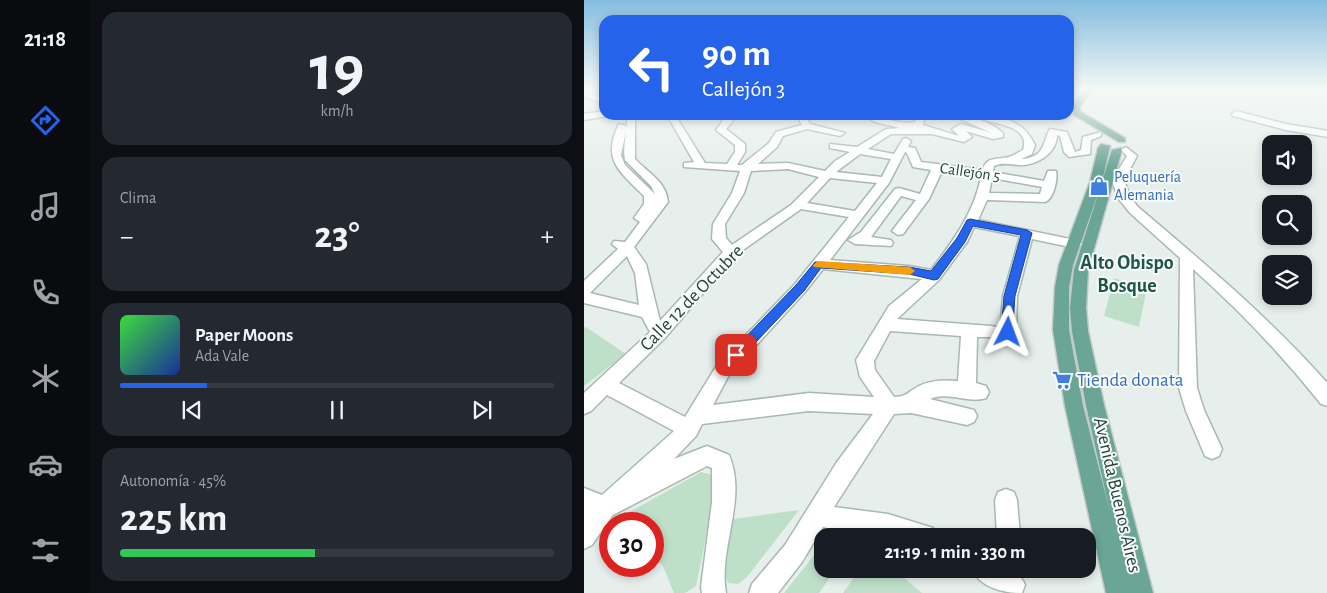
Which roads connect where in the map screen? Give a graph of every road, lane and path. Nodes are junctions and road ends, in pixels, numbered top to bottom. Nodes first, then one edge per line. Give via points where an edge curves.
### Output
1 (1081, 117) edge
2 (1246, 117) edge
3 (1074, 118) edge
4 (621, 120) edge
5 (632, 120) edge
6 (674, 120) edge
7 (727, 120) edge
8 (804, 120) edge
9 (881, 120) edge
10 (919, 120) edge
11 (969, 120) edge
12 (996, 120) edge
13 (917, 125) junction
14 (807, 126) junction
15 (931, 131) junction
16 (840, 133) dead end
17 (1327, 134) edge
18 (1112, 143) junction
19 (834, 146) dead end
20 (901, 149) junction
21 (858, 150) junction
22 (1015, 159) junction
23 (688, 165) dead end
24 (701, 165) junction
25 (731, 166) junction
26 (747, 168) junction
27 (938, 168) junction
28 (1052, 173) dead end
29 (826, 175) junction
30 (986, 175) junction
31 (885, 181) junction
32 (1050, 186) junction
33 (983, 196) junction
34 (923, 199) junction
35 (798, 205) junction
36 (856, 214) junction
37 (970, 222) junction
38 (898, 231) dead end
39 (1027, 233) junction
40 (860, 239) junction
41 (836, 241) junction
42 (886, 243) dead end
43 (1075, 244) junction
44 (622, 246) junction
45 (731, 252) junction
46 (1188, 256) junction
47 (819, 264) junction
48 (584, 276) edge
49 (934, 276) junction
50 (584, 290) edge
51 (584, 297) edge
52 (648, 313) junction
53 (885, 324) junction
54 (969, 330) junction
55 (659, 333) junction
56 (606, 384) junction
57 (1327, 398) edge
58 (911, 404) junction
59 (584, 405) edge
60 (888, 406) junction
61 (967, 416) dead end
62 (693, 423) junction
63 (1212, 449) dead end
64 (584, 499) edge
65 (1006, 500) dead end
66 (606, 507) junction
67 (584, 512) edge
68 (820, 515) junction
69 (898, 528) edge
70 (1008, 528) edge
71 (584, 537) edge
72 (1000, 578) edge
73 (1013, 578) edge
74 (714, 593) edge
75 (761, 593) edge
76 (1118, 593) edge
77 (1141, 593) edge

1 - 18 main road
2 - 17 street
3 - 18 main road
4 - 44 street via 617,161 646,189 650,198 646,210
5 - 44 street via 630,160 658,185 662,195 657,210
6 - 24 street
7 - 25 street via 721,130 742,145
8 - 14 street
9 - 13 street
10 - 13 street
11 - 15 street via 1000,135 993,136 961,126 957,129 967,137 961,139
12 - 22 street via 1015,125 1025,132 1030,145 1028,152
13 - 15 street
14 - 16 street
14 - 26 street via 779,134 773,145
15 - 21 street, Calle 12 de Octubre via 890,131
18 - 22 street via 1086,139 1086,152 1073,154 1069,152 1064,134 1055,131 1050,146 1037,158 1024,162
18 - 43 main road, Avenida Buenos Aires via 1103,148 1096,182
18 - 46 street via 1132,156 1118,180 1124,198
18 - 77 main road, Avenida Buenos Aires via 1081,270 1078,308 1096,405
19 - 21 street
20 - 21 street
20 - 27 street, Callejón 5 via 911,150 917,165
20 - 31 street
21 - 29 street, Calle 12 de Octubre
22 - 30 street via 993,162
23 - 24 street
24 - 25 street
25 - 26 street
26 - 29 street via 788,166
26 - 45 street via 738,194 719,224 719,239
27 - 30 street, Callejón 5
27 - 34 street
28 - 32 street
29 - 31 street
29 - 35 street, Calle 12 de Octubre
30 - 32 street, Callejón 5
30 - 33 street
31 - 36 street
32 - 33 street via 1044,198
33 - 37 street
34 - 38 street
34 - 40 street via 899,191
35 - 36 street
35 - 45 street, Calle 12 de Octubre
36 - 41 street
37 - 39 street
37 - 49 street via 962,239
39 - 43 street
39 - 54 street via 1000,332
40 - 41 street
40 - 42 street
41 - 47 street
43 - 76 main road, Avenida Buenos Aires via 1066,265 1062,287 1061,330 1074,406
44 - 48 street
44 - 50 street
44 - 52 street via 638,257
45 - 55 street, Calle 12 de Octubre
46 - 57 street via 1298,362
46 - 63 street via 1188,388
47 - 49 street
47 - 62 street via 723,370
49 - 53 street via 894,310
51 - 52 street
52 - 55 street
53 - 54 street
53 - 60 street via 865,360 866,372
54 - 58 street via 974,391 932,390 919,394
55 - 56 street, Calle 12 de Octubre
56 - 59 street, Calle 12 de Octubre
56 - 62 street
58 - 60 street
58 - 61 street
60 - 62 street via 809,402
60 - 68 street via 839,478
62 - 66 street via 665,454
64 - 66 street
65 - 70 street
66 - 67 street
66 - 71 street
66 - 74 street via 690,462 707,456 722,462 724,495 713,571
68 - 69 street
68 - 75 street
72 - 73 street via 1013,585

